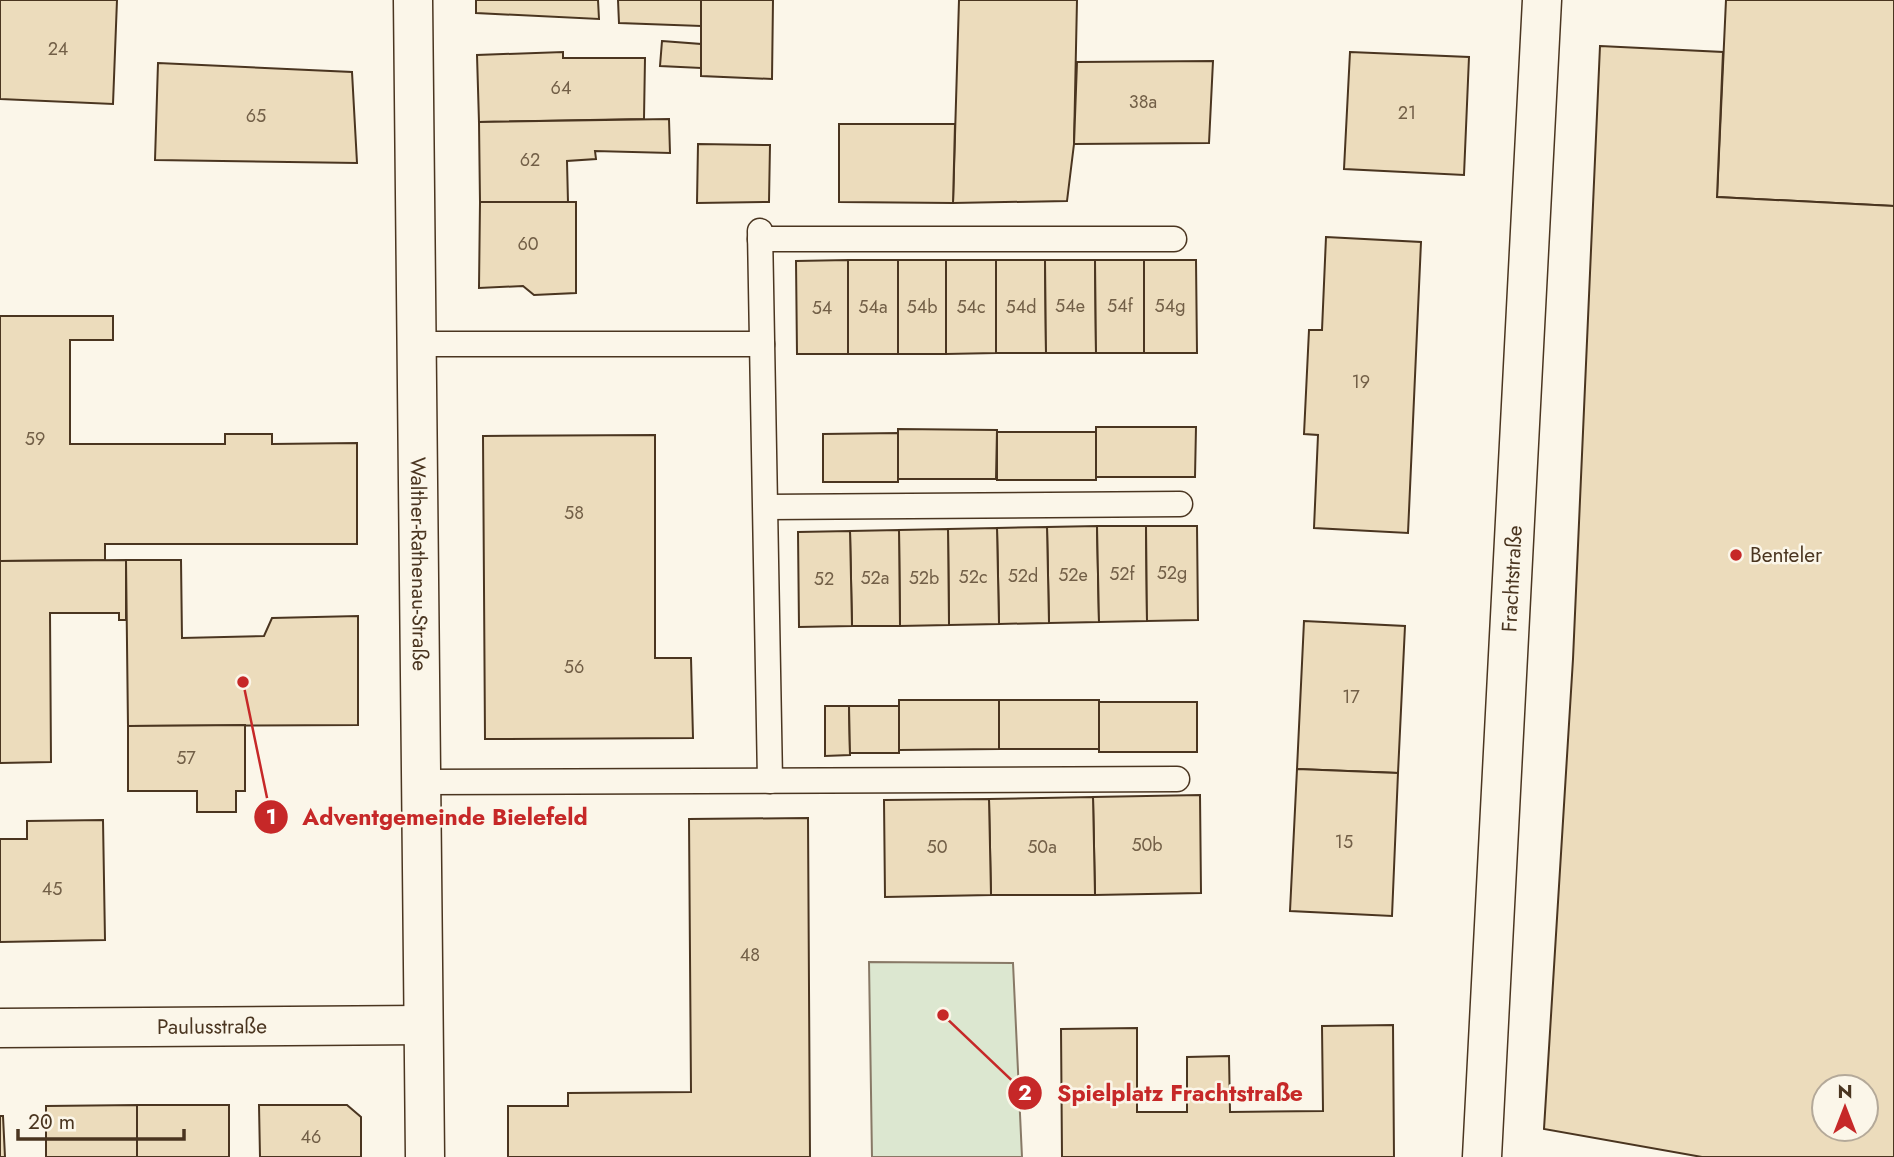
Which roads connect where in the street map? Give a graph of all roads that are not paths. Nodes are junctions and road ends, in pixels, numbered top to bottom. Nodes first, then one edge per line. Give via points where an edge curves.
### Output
1 (413, 0) edge
2 (1542, 0) edge
3 (1174, 239) dead end
4 (417, 344) junction
5 (762, 344) junction
6 (1180, 504) dead end
7 (766, 507) junction
8 (1177, 779) dead end
9 (770, 781) junction
10 (421, 782) junction
11 (424, 1025) junction
12 (0, 1028) edge
13 (425, 1157) edge
14 (1482, 1157) edge

1 - 4 street, Walther-Rathenau-Straße
2 - 14 street, Frachtstraße
3 - 5 lane via 760,235
4 - 5 lane
4 - 10 street, Walther-Rathenau-Straße
5 - 7 lane
6 - 7 lane
7 - 9 lane
8 - 9 lane
9 - 10 lane
10 - 11 street, Walther-Rathenau-Straße
11 - 12 street, Paulusstraße
11 - 13 street, Walther-Rathenau-Straße

